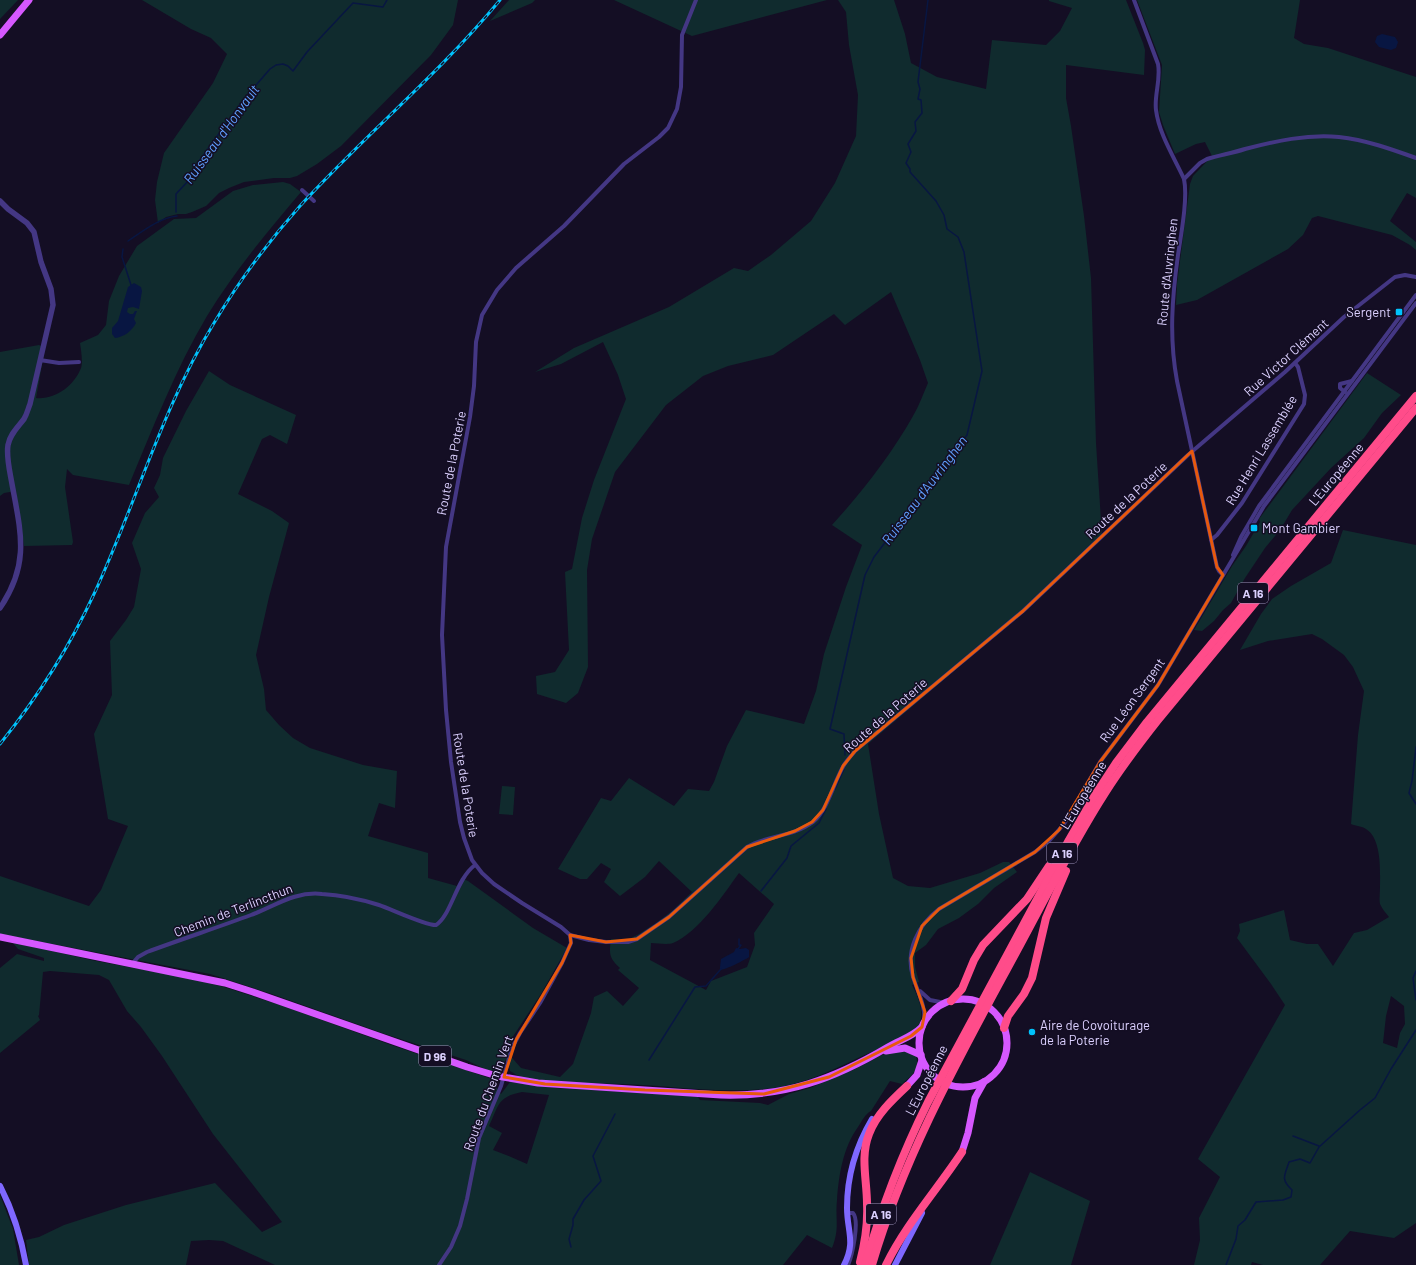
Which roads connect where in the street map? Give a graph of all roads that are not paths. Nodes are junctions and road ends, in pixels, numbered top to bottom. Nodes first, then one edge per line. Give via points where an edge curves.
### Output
1 (28, 0) edge
2 (696, 0) edge
3 (1134, 0) edge
4 (0, 28) edge
5 (0, 35) edge
6 (1416, 158) edge
7 (1184, 179) junction
8 (302, 190) dead end
9 (0, 201) edge
10 (314, 201) dead end
11 (1416, 277) edge
12 (1416, 295) edge
13 (1416, 303) edge
14 (40, 360) junction
15 (79, 362) dead end
16 (1295, 363) junction
17 (1352, 381) junction
18 (1346, 393) junction
19 (1416, 396) edge
20 (1416, 408) edge
21 (1192, 451) junction
22 (1211, 540) junction
23 (1223, 575) junction
24 (0, 608) edge
25 (1095, 795) junction
26 (1075, 844) junction
27 (475, 864) junction
28 (570, 935) junction
29 (0, 938) edge
30 (132, 964) junction
31 (995, 984) junction
32 (918, 988) junction
33 (948, 1002) junction
34 (923, 1025) junction
35 (1004, 1028) junction
36 (875, 1055) junction
37 (921, 1058) junction
38 (504, 1077) junction
39 (985, 1081) junction
40 (907, 1086) junction
41 (931, 1105) junction
42 (962, 1152) junction
43 (0, 1186) edge
44 (847, 1213) junction
45 (26, 1265) edge
46 (439, 1265) edge
47 (844, 1265) edge
48 (848, 1265) edge
49 (860, 1265) edge
50 (864, 1265) edge
51 (872, 1265) edge
52 (886, 1265) edge
53 (895, 1265) edge

1 - 4 main road
1 - 5 main road
2 - 27 street, Route de la Poterie via 682,36 681,87 677,109 668,128 624,164 568,222 502,283 483,312 479,326 471,411 447,542 442,635 451,762 462,831
3 - 7 street, Route d'Auvringhen via 1158,64 1155,105 1157,118
6 - 7 street via 1354,139 1306,137 1277,141 1207,159
7 - 21 street, Route d'Auvringhen via 1185,194 1173,294 1172,340 1176,375
8 - 10 street
9 - 14 street via 33,230 51,289 53,312
11 - 16 street, Rue Victor Clément via 1402,275 1393,278
12 - 17 street, Rue Léon Sergent
13 - 18 street, Rue Léon Sergent
14 - 15 street via 59,363
14 - 24 street via 29,408 8,443 21,553 19,569
16 - 21 street, Rue Victor Clément
16 - 22 street, Rue Henri Lassemblée via 1305,395 1304,404 1242,503
17 - 18 street, Rue Léon Sergent
17 - 18 street, Rue Léon Sergent via 1340,384 1340,388
18 - 23 street, Rue Léon Sergent via 1264,506
19 - 25 highway, L'Européenne / A 16 via 1147,722
20 - 26 highway, L'Européenne / A 16 via 1146,735 1106,792
21 - 22 street, Route d'Auvringhen
21 - 28 street, Route de la Poterie via 1023,611 855,751 843,766 823,810 812,822 795,831 747,847 669,917 637,939 606,942
22 - 23 street, Route d'Auvringhen via 1216,567
23 - 32 street, Rue Léon Sergent via 1163,676 1100,762 1059,830 1035,852 939,909 924,923 915,939 912,953 912,973
25 - 31 highway, L'Européenne / A 16 via 1072,834
25 - 33 highway via 1032,892 980,949 962,990
26 - 31 highway, L'Européenne / A 16
26 - 35 highway via 1073,856 1046,918 1034,975 1008,1016
27 - 28 street, Route de la Poterie via 484,876 502,890
27 - 30 street, Chemin de Terlincthun via 461,882 443,918 436,924 429,924 392,909 357,899 305,894 147,952
28 - 38 street, Route du Chemin Vert via 572,943 541,1002 516,1040
29 - 30 main road, D 96
30 - 38 main road, D 96 via 240,987 437,1057
31 - 41 highway, L'Européenne / A 16
32 - 33 street via 930,1000
32 - 34 street, Rue Léon Sergent via 924,1009
33 - 34 main road via 932,1012
33 - 35 main road via 968,999 981,1003 995,1013
34 - 36 main road, D 96 via 913,1035
34 - 37 main road via 919,1042
35 - 39 main road via 1007,1044 1005,1057 997,1071
36 - 37 main road, D 96 via 901,1048 910,1050
36 - 38 main road, D 96 via 806,1085 748,1095 552,1084
37 - 39 main road via 932,1074 949,1085 966,1087
37 - 40 main road via 917,1075
38 - 46 street, Route du Chemin Vert via 479,1138 460,1226 451,1247
39 - 42 main road via 975,1098
40 - 44 main road via 883,1105 862,1138 850,1177
40 - 49 highway via 882,1112 866,1142 864,1162 867,1219
41 - 50 highway, L'Européenne / A 16 via 892,1182
41 - 51 highway, L'Européenne / A 16
42 - 52 highway via 912,1221
42 - 53 main road via 920,1217
43 - 45 main road via 16,1222
44 - 47 main road via 851,1241
44 - 48 street via 853,1213 856,1218 853,1250

